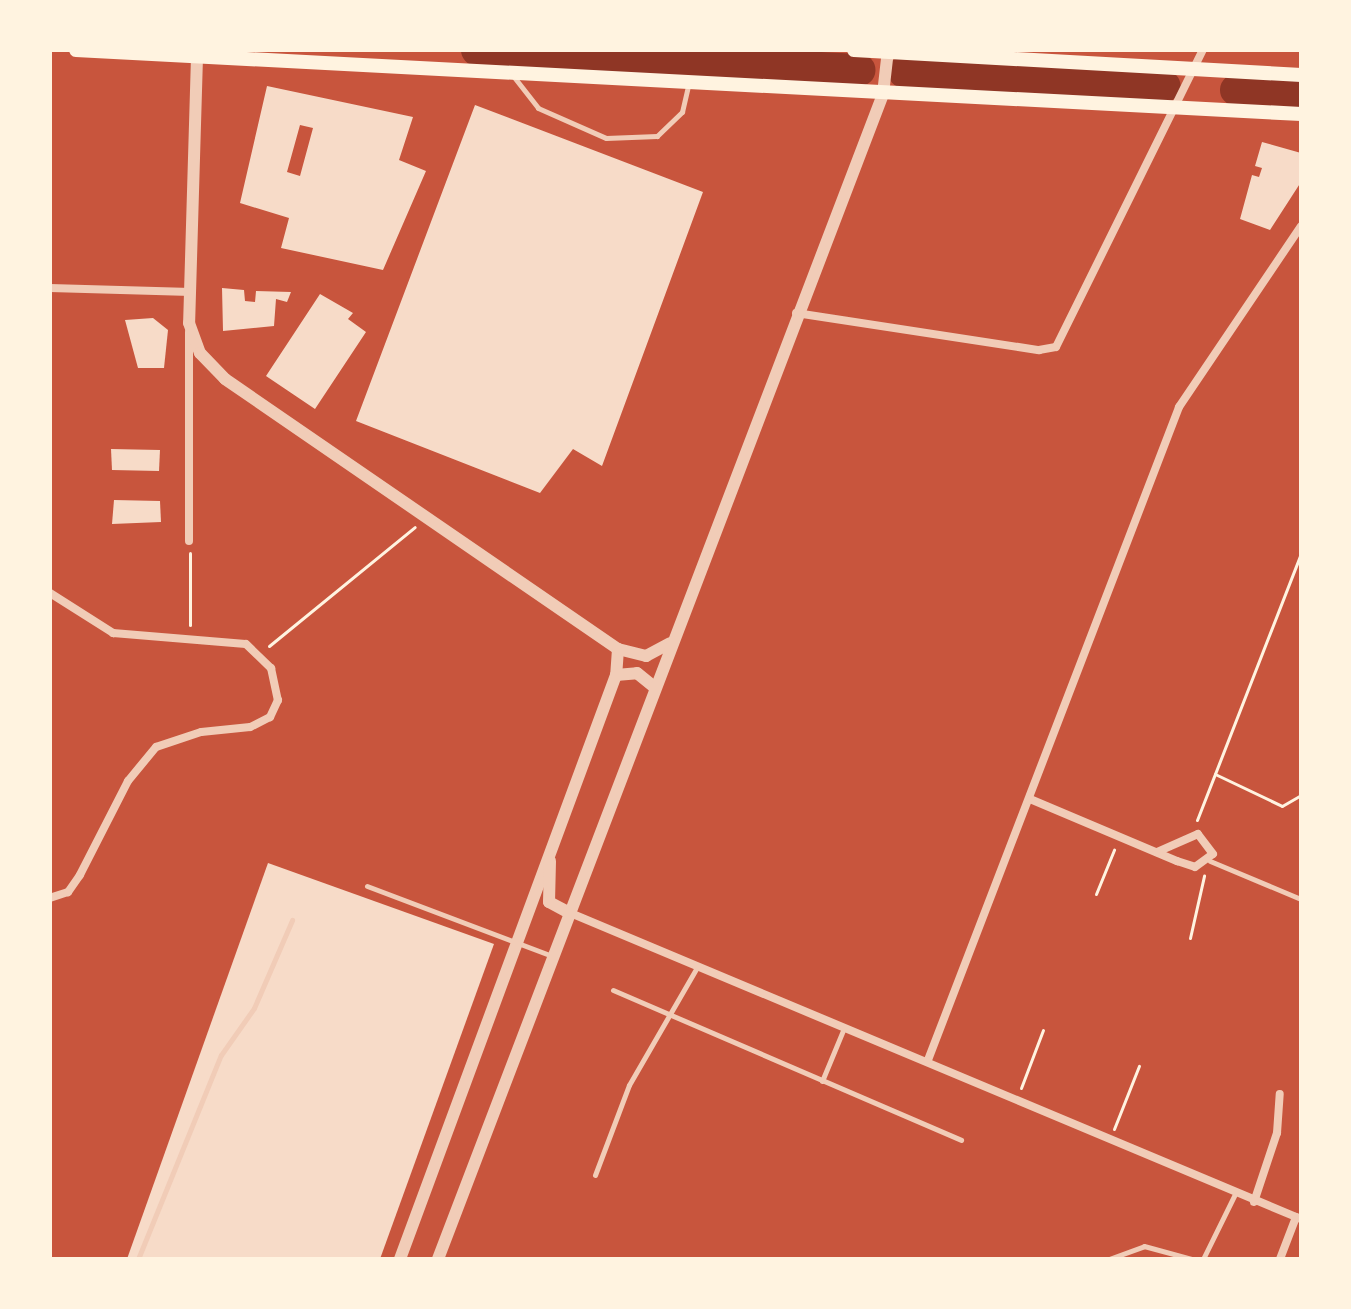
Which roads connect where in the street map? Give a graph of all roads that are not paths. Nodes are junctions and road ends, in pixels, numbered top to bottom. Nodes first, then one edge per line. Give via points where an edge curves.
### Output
1 (76, 50) edge
2 (854, 50) edge
3 (1203, 50) edge
4 (888, 51) edge
5 (197, 53) edge
6 (1194, 69) junction
7 (513, 72) junction
8 (1301, 75) edge
9 (688, 85) junction
10 (883, 94) junction
11 (1176, 108) junction
12 (1301, 114) edge
13 (1301, 226) edge
14 (50, 288) edge
15 (191, 292) junction
16 (794, 313) junction
17 (189, 323) junction
18 (189, 541) road end
19 (50, 593) edge
20 (670, 643) junction
21 (618, 649) junction
22 (616, 675) junction
23 (653, 686) junction
24 (1030, 799) junction
25 (1157, 852) junction
26 (549, 853) junction
27 (1207, 863) junction
28 (367, 886) dead end
29 (50, 898) edge
30 (1301, 899) edge
31 (568, 912) junction
32 (292, 920) dead end
33 (517, 942) junction
34 (552, 956) junction
35 (696, 969) junction
36 (613, 990) dead end
37 (669, 1017) junction
38 (845, 1028) junction
39 (928, 1060) junction
40 (822, 1081) junction
41 (1280, 1094) dead end
42 (961, 1140) dead end
43 (595, 1175) dead end
44 (1235, 1194) junction
45 (1254, 1202) junction
46 (1298, 1218) edge
47 (138, 1259) edge
48 (400, 1259) edge
49 (438, 1259) edge
50 (1109, 1259) edge
51 (1192, 1259) edge
52 (1203, 1259) edge
53 (1280, 1259) edge

1 - 5 main road
2 - 4 main road
3 - 6 street
4 - 6 main road
4 - 10 street
5 - 7 main road
5 - 15 street
6 - 8 main road
6 - 11 street
7 - 9 main road
7 - 9 lane via 538,108 606,138 657,136 682,112
9 - 10 main road
10 - 11 main road
10 - 16 street
11 - 12 main road
11 - 16 street via 1056,347 1039,350
13 - 24 street via 1179,407
14 - 15 street
15 - 17 street
16 - 20 street
17 - 18 street
17 - 21 street via 210,367
19 - 29 street via 113,633 246,644 260,654 277,680 270,717 156,747 128,781 80,875 68,892
20 - 21 street via 646,656
20 - 23 street
21 - 22 street
22 - 23 street via 637,673
22 - 26 street
23 - 31 street
24 - 25 street
24 - 39 street
25 - 27 street
25 - 27 street via 1191,835 1207,838
26 - 31 street via 549,902
26 - 33 street
27 - 30 lane
28 - 33 lane
31 - 34 street
31 - 35 street
32 - 47 lane via 254,1008 221,1055
33 - 34 lane
33 - 48 street
34 - 49 street
35 - 37 lane
35 - 38 street
36 - 37 lane
37 - 40 lane
37 - 43 lane via 629,1085
38 - 39 street
38 - 40 lane
39 - 44 street
40 - 42 lane
41 - 45 street via 1277,1133
44 - 45 street
44 - 52 lane
45 - 46 street
46 - 53 street
50 - 51 lane via 1144,1246

